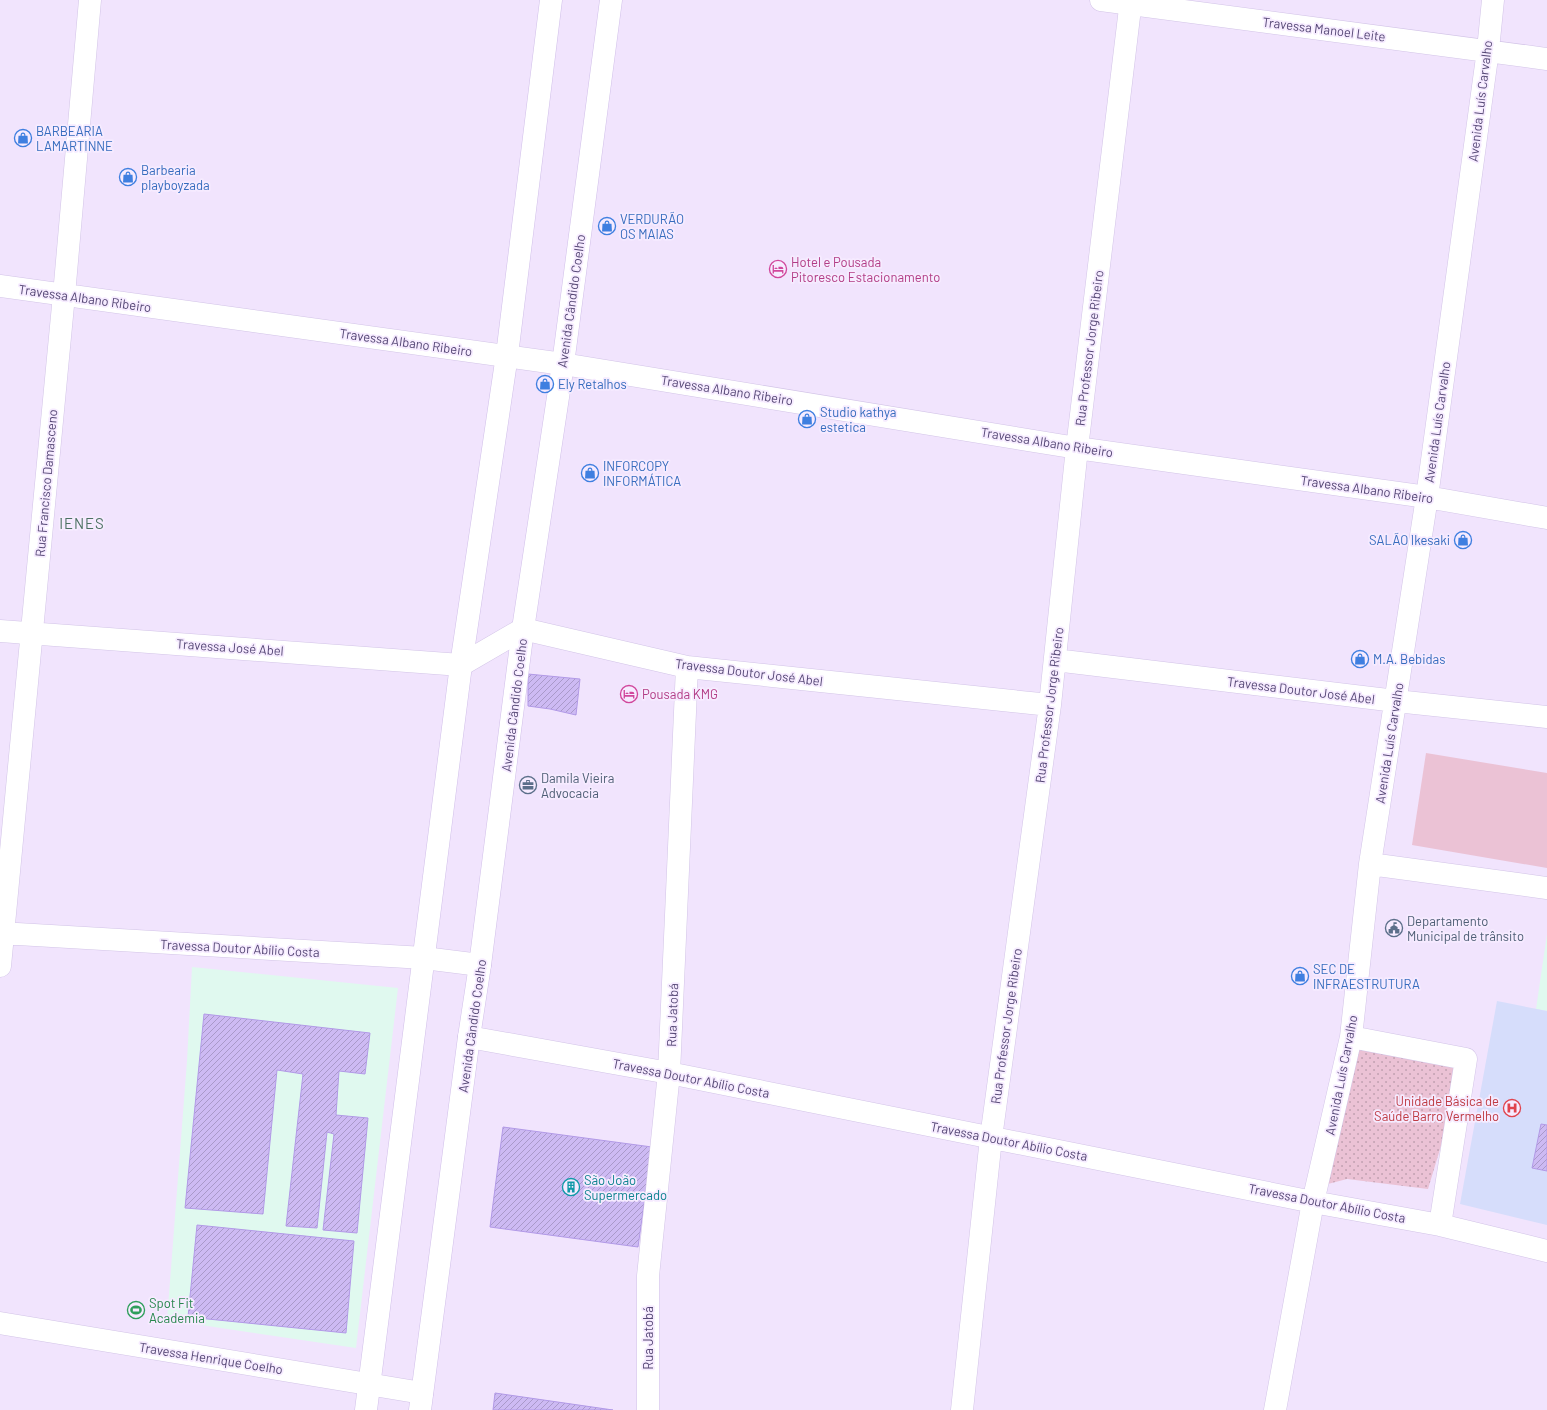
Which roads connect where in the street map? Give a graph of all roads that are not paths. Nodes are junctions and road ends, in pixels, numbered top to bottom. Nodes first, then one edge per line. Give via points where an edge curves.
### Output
1 (90, 0) edge
2 (552, 0) edge
3 (611, 0) edge
4 (1101, 0) edge
5 (1493, 0) edge
6 (1131, 2) edge
7 (1488, 50) junction
8 (1547, 58) edge
9 (0, 286) edge
10 (64, 295) junction
11 (507, 355) junction
12 (563, 364) junction
13 (1076, 448) junction
14 (1427, 497) junction
15 (1547, 518) edge
16 (523, 629) junction
17 (0, 631) edge
18 (32, 633) junction
19 (1055, 660) junction
20 (461, 665) junction
21 (687, 667) junction
22 (1396, 701) junction
23 (1050, 705) junction
24 (1547, 717) edge
25 (1370, 864) junction
26 (1547, 888) edge
27 (2, 934) edge
28 (424, 958) junction
29 (480, 965) junction
30 (0, 966) edge
31 (469, 1037) junction
32 (1350, 1038) junction
33 (670, 1073) junction
34 (991, 1138) junction
35 (1313, 1202) junction
36 (1440, 1225) junction
37 (1547, 1251) edge
38 (0, 1323) edge
39 (370, 1384) junction
40 (421, 1401) edge
41 (366, 1410) edge
42 (648, 1410) edge
43 (962, 1410) edge
44 (1275, 1410) edge

1 - 10 street, Rua Francisco Damasceno
2 - 11 street
3 - 12 street, Avenida Cândido Coelho
4 - 6 street, Travessa Manoel Leite
5 - 7 street, Avenida Luís Carvalho
6 - 7 street, Travessa Manoel Leite
6 - 13 street, Rua Professor Jorge Ribeiro
7 - 8 street, Travessa Manoel Leite
7 - 14 street, Avenida Luís Carvalho
9 - 10 street, Travessa Albano Ribeiro
10 - 11 street, Travessa Albano Ribeiro
10 - 18 street, Rua Francisco Damasceno
11 - 12 street, Travessa Albano Ribeiro
11 - 20 street
12 - 13 street, Travessa Albano Ribeiro
12 - 16 street, Avenida Cândido Coelho
13 - 14 street, Travessa Albano Ribeiro
13 - 19 street, Rua Professor Jorge Ribeiro
14 - 15 street, Travessa Albano Ribeiro
14 - 22 street, Avenida Luís Carvalho
16 - 20 street
16 - 21 street, Travessa Doutor José Abel
16 - 29 street, Avenida Cândido Coelho
17 - 18 street, Travessa José Abel
18 - 20 street, Travessa José Abel
18 - 27 street, Rua Francisco Damasceno
19 - 22 street, Travessa Doutor José Abel
19 - 23 street, Rua Professor Jorge Ribeiro
20 - 28 street
21 - 23 street, Travessa Doutor José Abel
21 - 33 street, Rua Jatobá
22 - 24 street, Travessa Doutor José Abel
22 - 25 street, Avenida Luís Carvalho
23 - 34 street, Rua Professor Jorge Ribeiro
25 - 26 street
25 - 32 street, Avenida Luís Carvalho
27 - 28 street, Travessa Doutor Abílio Costa
27 - 30 street, Rua Francisco Damasceno
28 - 29 street, Travessa Doutor Abílio Costa
28 - 39 street
29 - 31 street, Avenida Cândido Coelho
31 - 33 street, Travessa Doutor Abílio Costa
31 - 40 street, Avenida Cândido Coelho
32 - 35 street, Avenida Luís Carvalho
32 - 36 street via 1466,1059
33 - 34 street, Travessa Doutor Abílio Costa
33 - 42 street, Rua Jatobá via 648,1276
34 - 35 street, Travessa Doutor Abílio Costa
34 - 43 street, Rua Professor Jorge Ribeiro
35 - 36 street, Travessa Doutor Abílio Costa
35 - 44 street, Avenida Luís Carvalho
36 - 37 street, Travessa Doutor Abílio Costa
38 - 39 street, Travessa Henrique Coelho
39 - 40 street, Travessa Henrique Coelho
39 - 41 street

